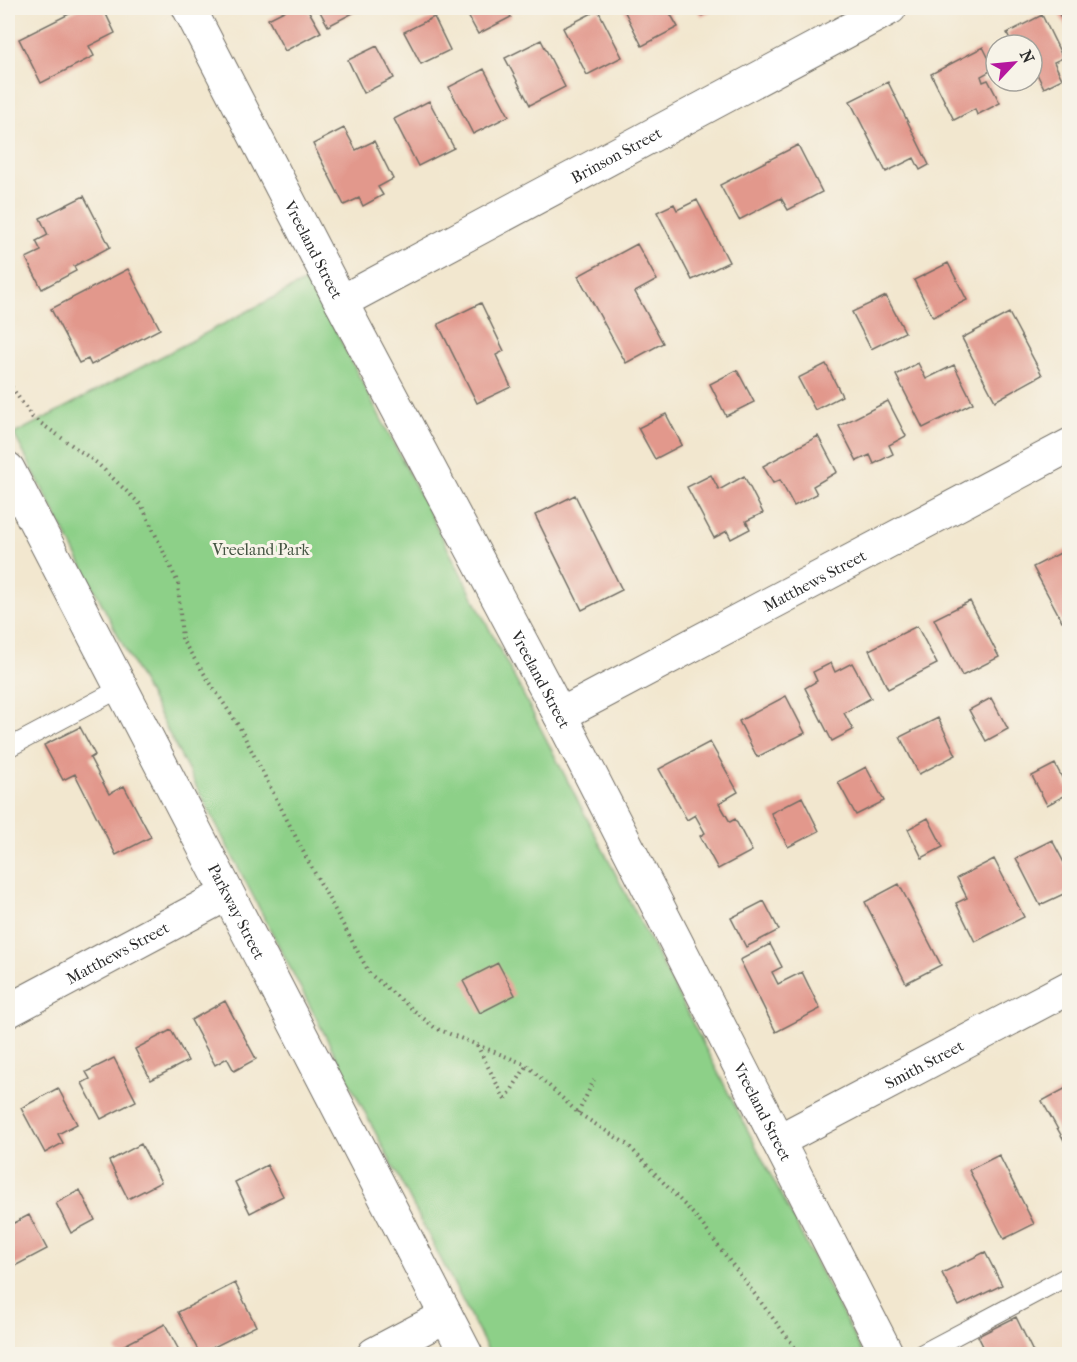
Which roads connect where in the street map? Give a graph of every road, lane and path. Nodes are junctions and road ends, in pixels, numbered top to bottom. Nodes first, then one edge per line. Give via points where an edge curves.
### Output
1 (189, 8) edge
2 (890, 8) edge
3 (341, 302) junction
4 (8, 382) edge
5 (1070, 445) edge
6 (8, 469) edge
7 (121, 688) junction
8 (560, 715) junction
9 (8, 748) edge
10 (227, 894) junction
11 (1070, 987) edge
12 (8, 1011) edge
13 (476, 1044) junction
14 (527, 1065) junction
15 (594, 1080) dead end
16 (578, 1113) junction
17 (778, 1141) junction
18 (1070, 1275) edge
19 (446, 1316) junction
20 (374, 1354) edge
21 (466, 1354) edge
22 (800, 1354) edge
23 (887, 1354) edge
24 (921, 1354) edge

1 - 3 street, Vreeland Street
2 - 3 street, Brinson Street
3 - 8 street, Vreeland Street
4 - 13 path via 32,417 97,463 142,506 178,583 182,640 240,728 370,974 435,1028
5 - 8 street, Matthews Street
6 - 7 street, Parkway Street
7 - 9 lane
7 - 10 street, Parkway Street
8 - 17 street, Vreeland Street
10 - 12 street, Matthews Street
10 - 19 street, Parkway Street
11 - 17 street, Smith Street
13 - 14 path
13 - 14 path via 505,1100
14 - 16 path
15 - 16 path
16 - 22 path via 628,1145 697,1218
17 - 23 street, Vreeland Street
18 - 24 lane
19 - 20 street
19 - 21 street, Parkway Street

